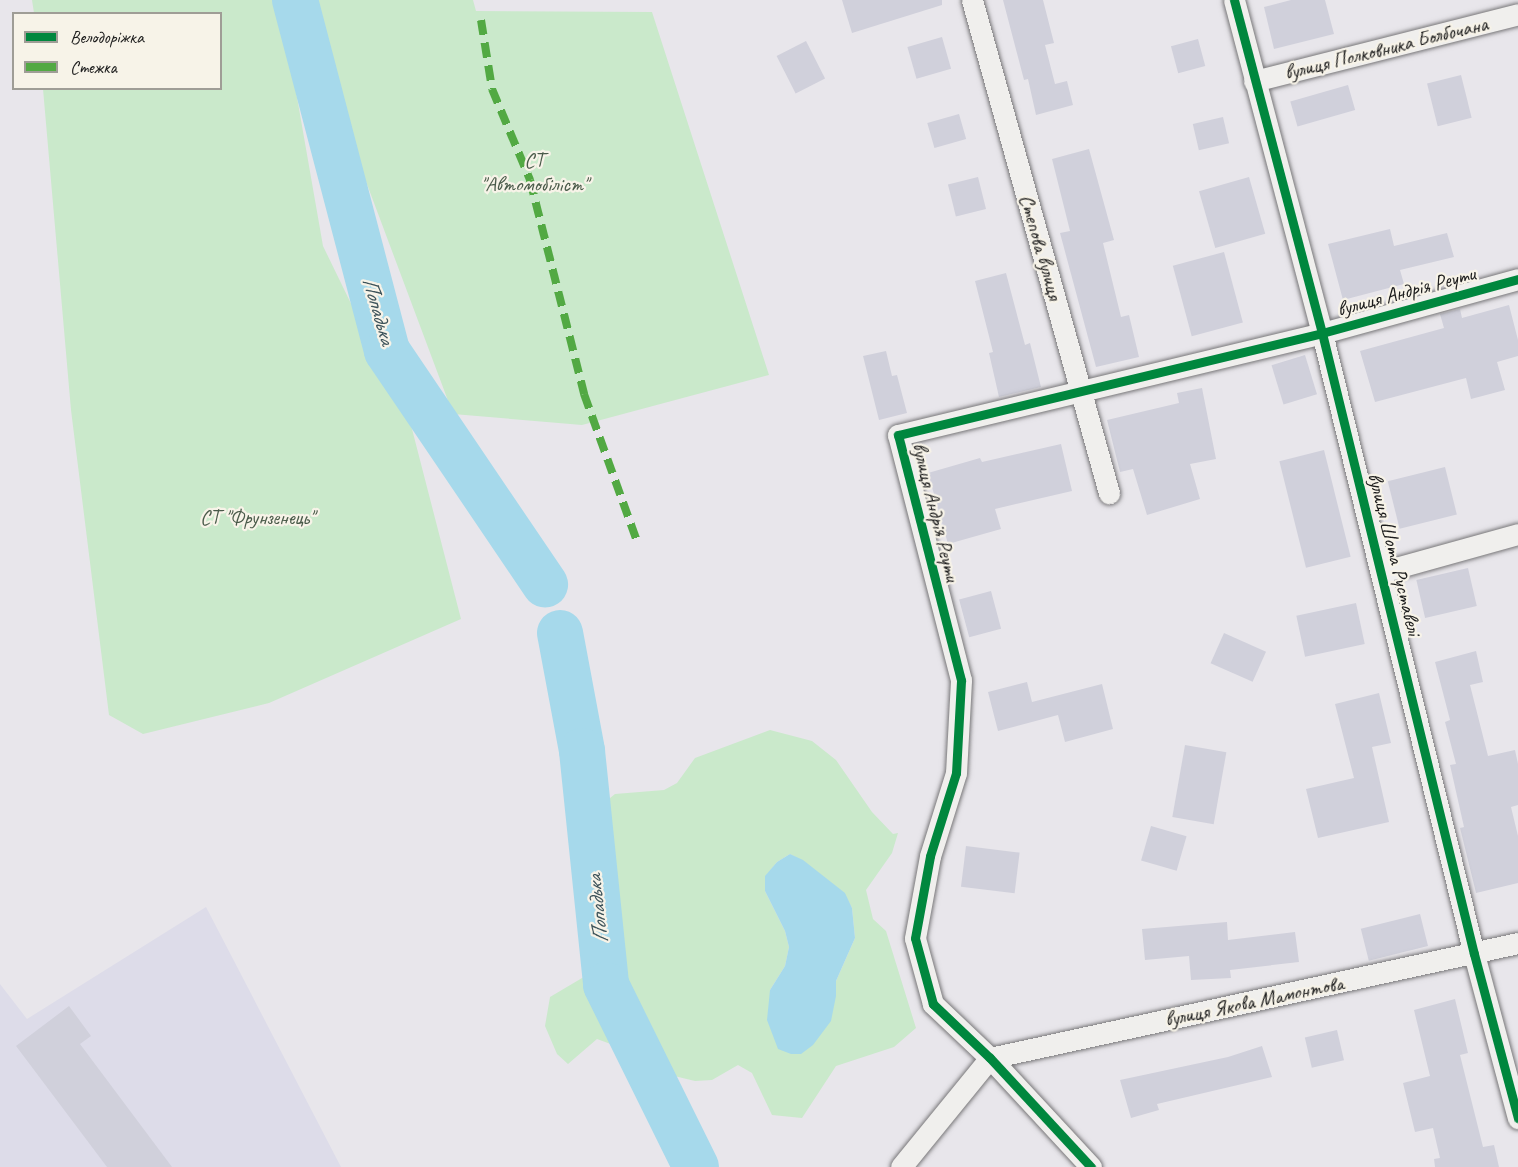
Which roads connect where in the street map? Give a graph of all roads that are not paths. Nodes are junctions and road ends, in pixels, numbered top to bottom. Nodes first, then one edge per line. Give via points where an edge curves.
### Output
1 (972, 0) edge
2 (1234, 0) edge
3 (1518, 14) edge
4 (1254, 81) junction
5 (1518, 279) edge
6 (1322, 333) junction
7 (1081, 390) junction
8 (1109, 494) dead end
9 (1518, 534) edge
10 (1380, 572) junction
11 (1518, 943) edge
12 (1474, 954) junction
13 (990, 1058) junction
14 (1518, 1118) edge
15 (901, 1167) edge
16 (1091, 1167) edge

1 - 7 street, Степова вулиця
2 - 4 street, вулиця Шота Руставелі
3 - 4 street, вулиця Полковника Болбочана
4 - 6 street, вулиця Шота Руставелі
5 - 6 street, вулиця Андрія Реути
6 - 7 street, вулиця Андрія Реути
6 - 10 street, вулиця Шота Руставелі
7 - 8 street, Степова вулиця
7 - 13 street, вулиця Андрія Реути via 898,435 961,680 956,773 930,856 915,938 933,1004
9 - 10 street
10 - 12 street, вулиця Шота Руставелі
11 - 12 street, вулиця Якова Мамонтова
12 - 13 street, вулиця Якова Мамонтова
12 - 14 street, вулиця Шота Руставелі
13 - 15 street
13 - 16 street

